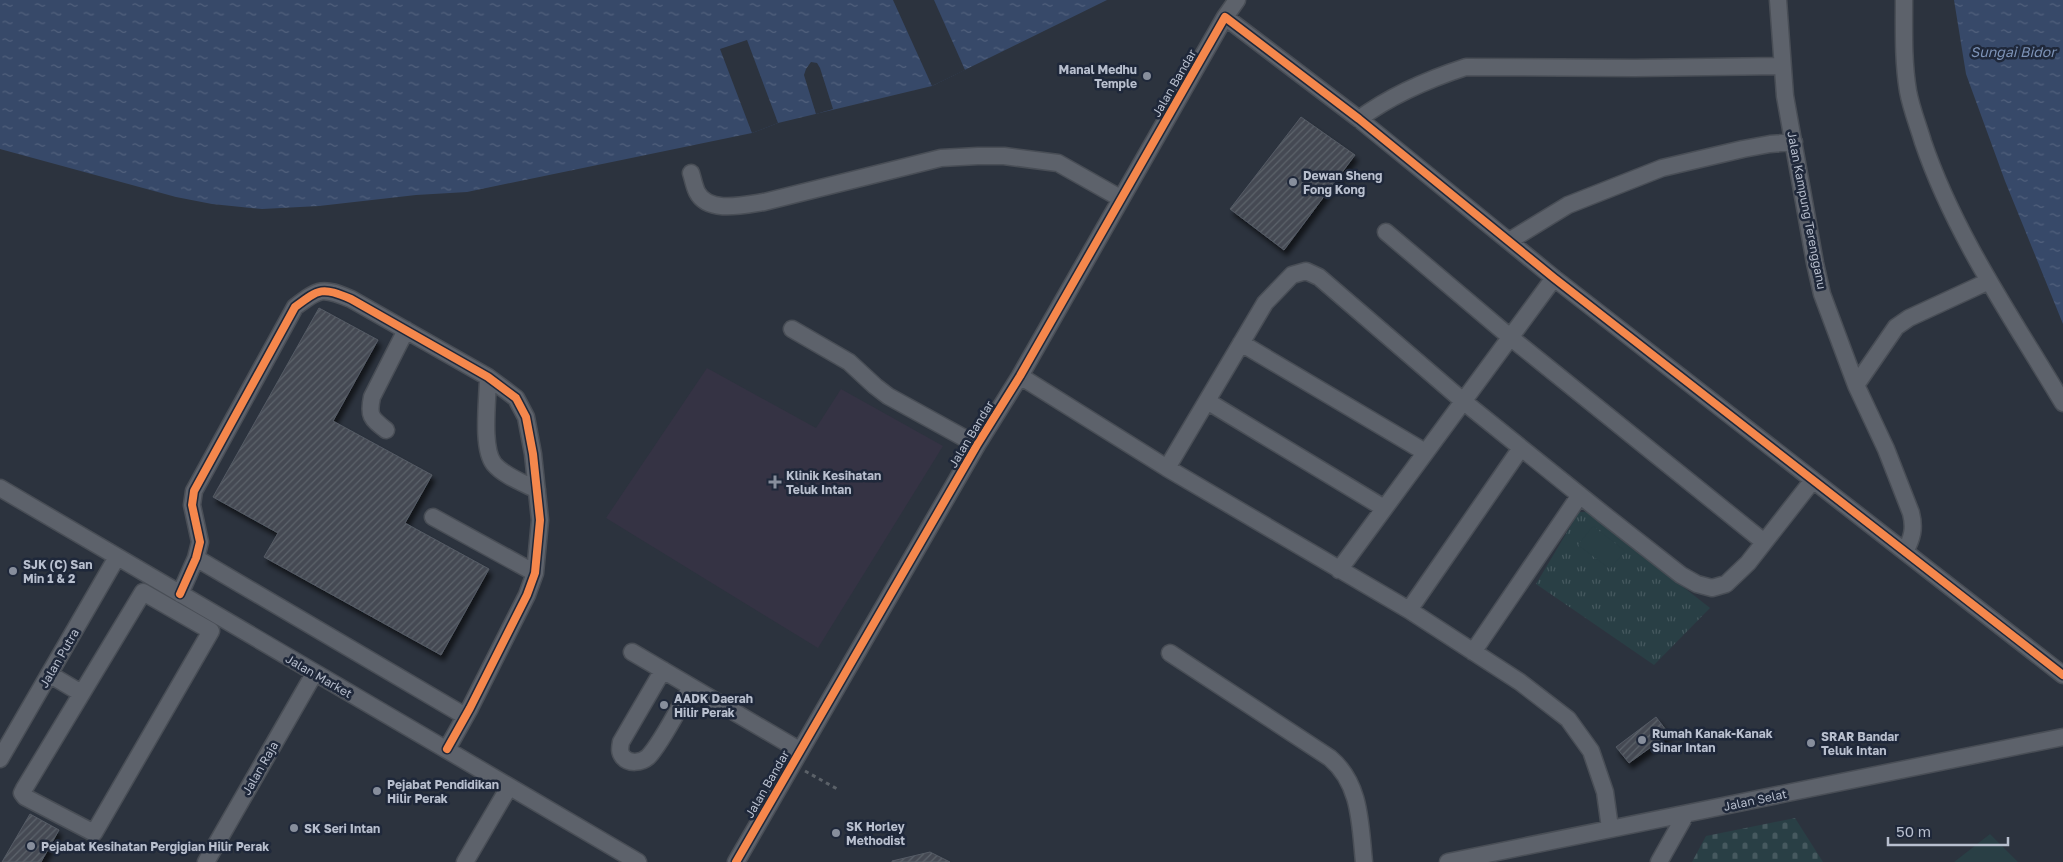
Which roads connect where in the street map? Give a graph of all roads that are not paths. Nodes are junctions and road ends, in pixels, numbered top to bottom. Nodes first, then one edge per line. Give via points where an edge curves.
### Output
1 (1237, 0) edge
2 (1778, 0) edge
3 (1904, 0) edge
4 (1225, 16) junction
5 (1782, 66) junction
6 (1359, 118) junction
7 (1794, 142) junction
8 (690, 173) dead end
9 (1120, 198) junction
10 (1386, 232) dead end
11 (1509, 241) junction
12 (1554, 278) junction
13 (1989, 280) junction
14 (792, 329) dead end
15 (406, 330) junction
16 (1510, 337) junction
17 (1241, 343) junction
18 (1020, 376) junction
19 (488, 377) junction
20 (1856, 385) junction
21 (1207, 401) junction
22 (1463, 401) junction
23 (2063, 403) edge
24 (386, 430) dead end
25 (977, 445) junction
26 (1521, 448) junction
27 (1425, 452) junction
28 (1167, 468) junction
29 (1813, 480) junction
30 (0, 488) edge
31 (537, 490) junction
32 (1580, 495) junction
33 (1384, 508) junction
34 (433, 517) dead end
35 (1764, 542) junction
36 (1905, 552) junction
37 (117, 557) junction
38 (196, 558) junction
39 (1339, 570) junction
40 (534, 574) junction
41 (180, 594) junction
42 (1409, 610) junction
43 (632, 652) dead end
44 (1473, 652) junction
45 (1170, 653) dead end
46 (663, 670) junction
47 (49, 674) junction
48 (314, 674) junction
49 (2063, 675) edge
50 (690, 687) junction
51 (81, 693) junction
52 (466, 716) junction
53 (2063, 737) edge
54 (447, 749) junction
55 (795, 757) junction
56 (0, 759) edge
57 (509, 787) junction
58 (1686, 814) junction
59 (1610, 828) junction
60 (206, 862) edge
61 (465, 862) edge
62 (638, 862) edge
63 (736, 862) edge
64 (1364, 862) edge
65 (1448, 862) edge
66 (1659, 862) edge

1 - 4 street, Jalan Bandar
2 - 5 street, Jalan Kampung Terengganu
3 - 13 street via 1908,91 1916,118 1952,212
4 - 6 street
4 - 9 street, Jalan Bandar
5 - 6 street via 1466,67 1379,104
5 - 7 street, Jalan Kampung Terengganu
6 - 11 street
7 - 11 street via 1743,149 1662,168 1568,205
7 - 20 street, Jalan Kampung Terengganu via 1822,294
8 - 9 street via 698,194 710,204 734,207 941,158 1004,156 1058,163
9 - 18 street, Jalan Bandar
10 - 16 street
11 - 12 street
12 - 16 street
12 - 29 street
13 - 20 street via 1896,327
13 - 23 street
14 - 25 street via 849,362 888,396
15 - 19 street
15 - 24 street via 369,408 372,419
15 - 38 street via 329,290 313,293 295,307 194,491 192,505 200,542
16 - 22 street
16 - 35 street
17 - 21 street
17 - 22 street via 1265,303 1279,287 1292,275 1306,272 1319,276
17 - 27 street
18 - 25 street, Jalan Bandar
18 - 28 street
19 - 31 street via 516,398 526,417
19 - 31 street via 489,453 494,464
20 - 36 street, Jalan Kampung Terengganu via 1911,513 1913,536
21 - 28 street
21 - 33 street
22 - 26 street
22 - 27 street
25 - 55 street, Jalan Bandar
26 - 32 street
26 - 42 street
27 - 33 street
28 - 39 street
29 - 35 street
29 - 36 street
30 - 37 street, Jalan Market
31 - 40 street via 540,520
32 - 35 street via 1681,575 1712,588 1726,584
32 - 44 street
33 - 39 street
34 - 40 street
36 - 49 street
37 - 41 street, Jalan Market
37 - 47 street, Jalan Putra
38 - 41 street
38 - 52 street
39 - 42 street
40 - 52 street
41 - 48 street, Jalan Market
42 - 44 street
43 - 46 street
44 - 59 street via 1520,682 1568,719 1596,763
45 - 64 street via 1342,768 1356,800
46 - 50 street
46 - 50 street via 621,742 619,750 627,760 642,761 647,757 658,744
47 - 51 street
47 - 56 street, Jalan Putra
48 - 54 street, Jalan Market
48 - 60 street, Jalan Raja
50 - 55 street
51 - 51 street via 143,592 211,631 94,834 22,793
52 - 54 street
53 - 58 street, Jalan Selat
54 - 57 street, Jalan Market
55 - 63 street, Jalan Bandar
57 - 61 street
57 - 62 street, Jalan Market
58 - 59 street, Jalan Selat
58 - 66 street
59 - 65 street, Jalan Selat

